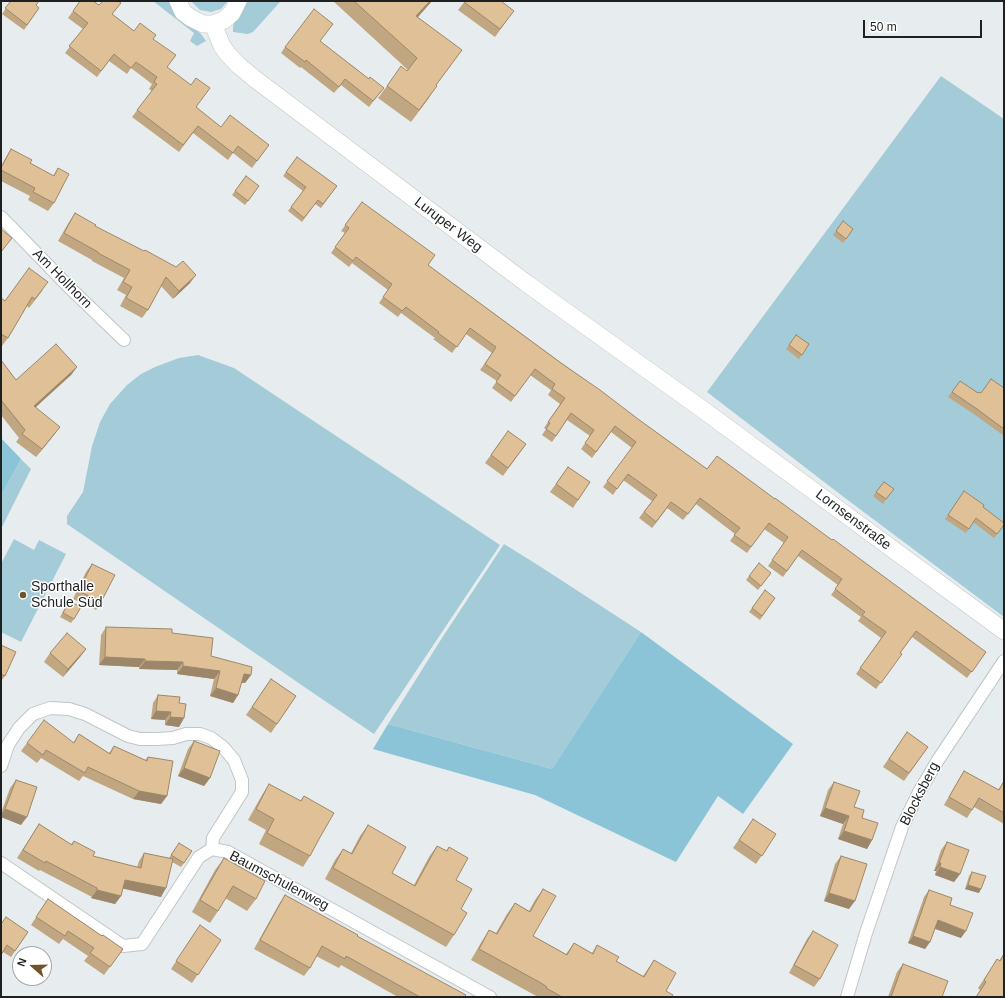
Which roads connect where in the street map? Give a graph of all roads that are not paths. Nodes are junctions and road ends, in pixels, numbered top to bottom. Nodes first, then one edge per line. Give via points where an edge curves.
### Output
1 (178, 1) edge
2 (238, 1) edge
3 (213, 24) junction
4 (1, 217) edge
5 (124, 340) dead end
6 (702, 409) joint
7 (1004, 632) edge
8 (1004, 661) edge
9 (1, 766) edge
10 (212, 848) junction
11 (1, 863) edge
12 (490, 997) edge
13 (847, 997) edge

1 - 3 street via 183,12 191,18 203,24
2 - 3 street via 232,13 224,20
3 - 6 street, Luruper Weg via 227,53 254,80 526,283
4 - 5 street, Am Hollhorn
6 - 7 street, Lornsenstraße
8 - 13 street, Blocksberg via 938,760 902,827
9 - 10 street via 8,745 19,728 33,714 50,708 80,712 128,736 140,739 172,738 186,734 200,734 211,738 223,746 234,760 242,780 242,792 213,838
10 - 11 street, Baumschulenweg via 199,857 142,944 123,946
10 - 12 street, Baumschulenweg via 228,852

